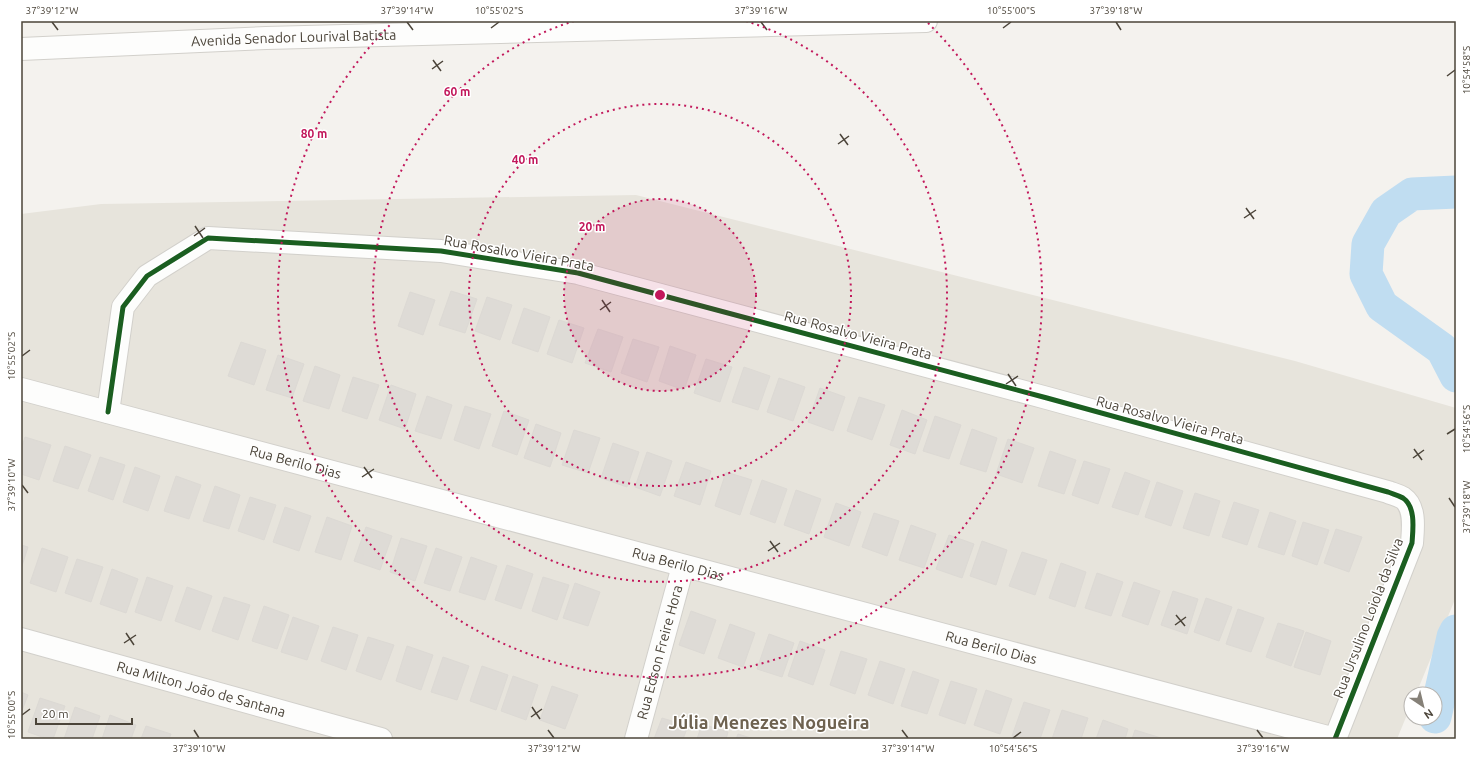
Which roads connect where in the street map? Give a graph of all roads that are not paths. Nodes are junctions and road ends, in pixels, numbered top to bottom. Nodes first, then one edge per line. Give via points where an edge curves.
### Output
1 (926, 21) edge
2 (266, 30) edge
3 (21, 49) edge
4 (21, 389) edge
5 (108, 412) junction
6 (1388, 492) joint
7 (683, 566) junction
8 (21, 639) edge
9 (381, 739) edge
10 (636, 739) edge
11 (1335, 739) edge

1 - 2 street, Avenida Senador Lourival Batista
2 - 3 street, Avenida Senador Lourival Batista
4 - 5 street, Rua Berilo Dias
5 - 6 street, Rua Rosalvo Vieira Prata via 123,306 147,276 208,238 441,251 578,273
5 - 7 street, Rua Berilo Dias
6 - 11 street, Rua Ursulino Loiola da Silva via 1403,499 1410,508 1413,522 1412,543
7 - 10 street, Rua Edson Freire Hora
7 - 11 street, Rua Berilo Dias
8 - 9 street, Rua Milton João de Santana

